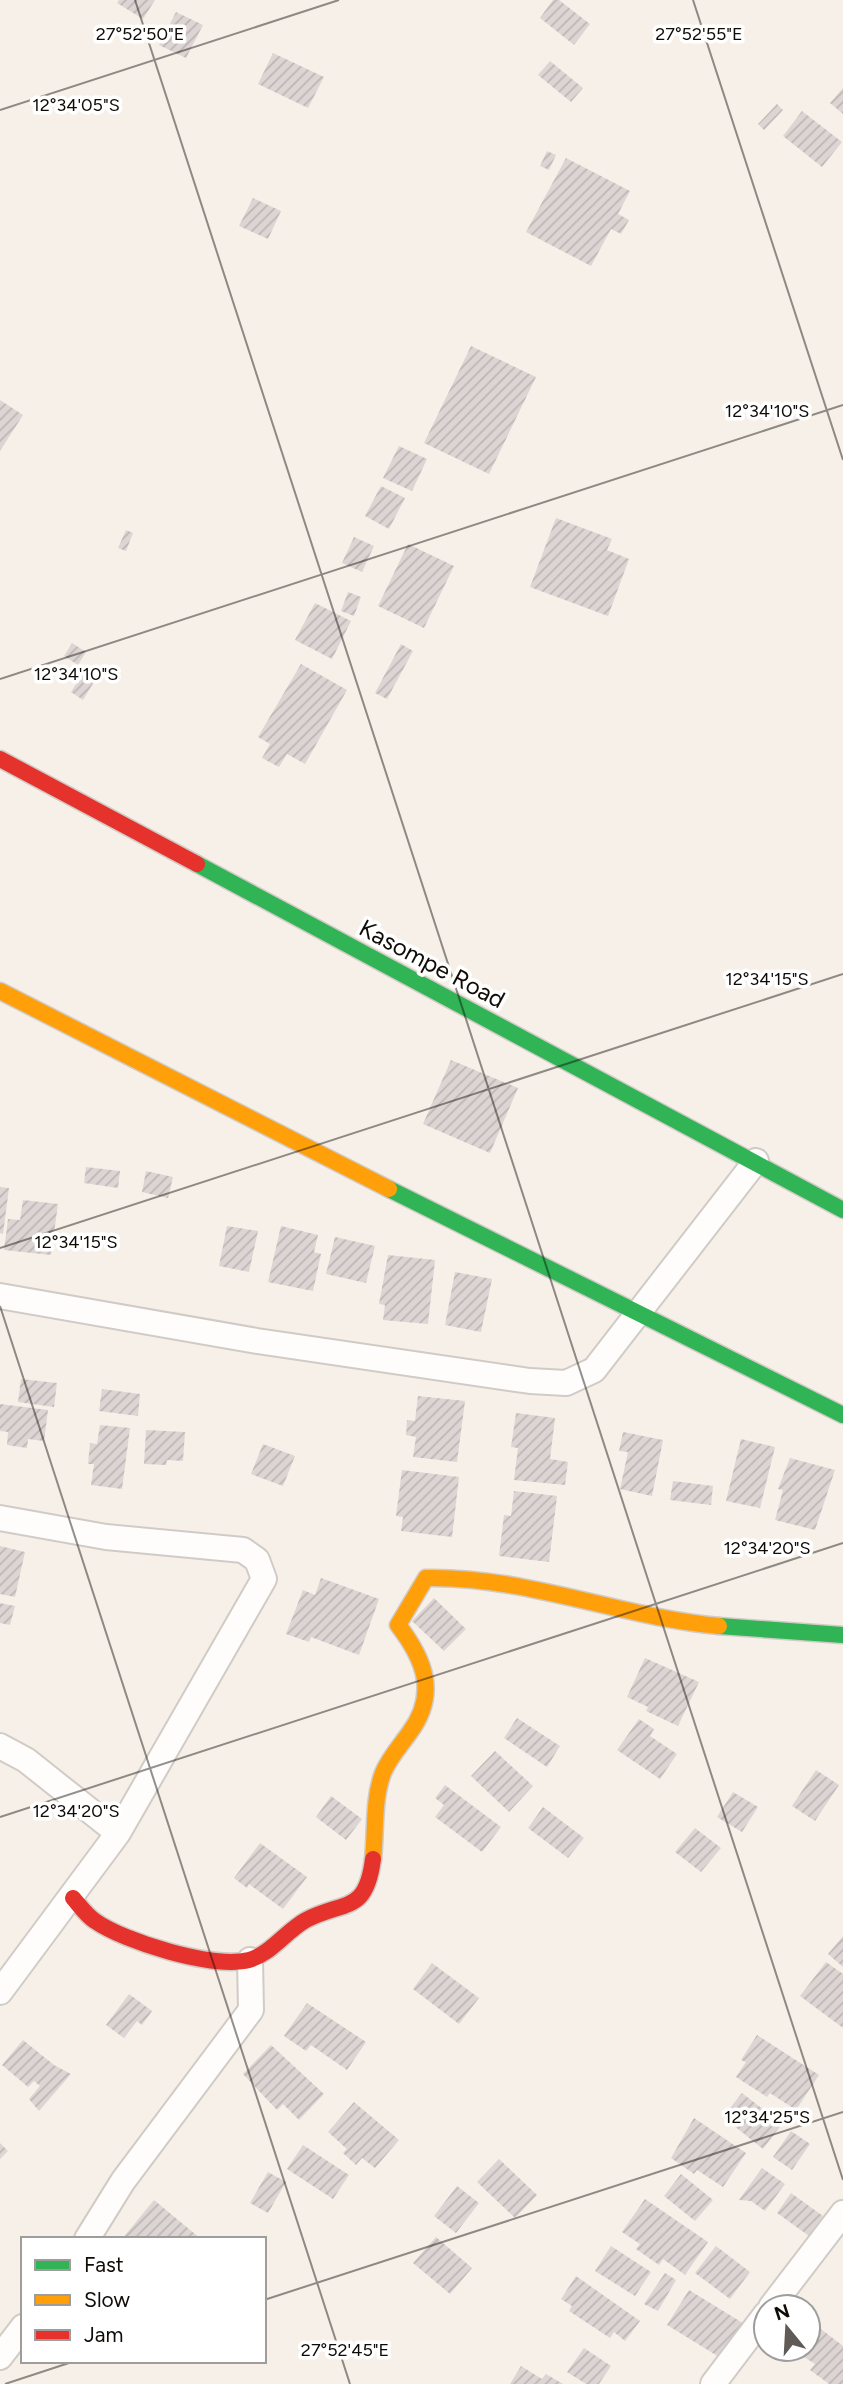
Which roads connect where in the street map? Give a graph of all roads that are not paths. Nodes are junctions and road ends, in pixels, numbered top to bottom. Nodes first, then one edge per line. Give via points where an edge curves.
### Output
1 (0, 759) edge
2 (0, 991) edge
3 (756, 1161) junction
4 (843, 1210) edge
5 (0, 1296) edge
6 (638, 1316) junction
7 (843, 1415) edge
8 (0, 1518) edge
9 (843, 1635) edge
10 (0, 1746) edge
11 (118, 1833) junction
12 (73, 1898) junction
13 (250, 1960) junction
14 (0, 1992) edge
15 (843, 2213) edge
16 (88, 2237) edge
17 (782, 2293) edge
18 (21, 2330) edge
19 (752, 2332) edge
20 (0, 2357) edge
21 (713, 2384) edge

1 - 3 street, Kasompe Road
2 - 6 street
3 - 4 street, Kasompe Road
3 - 6 street
5 - 6 street via 257,1341 566,1383 594,1370
6 - 7 street
8 - 11 street via 106,1537 243,1550 261,1569 264,1579
9 - 13 street via 707,1624 635,1614 575,1596 474,1577 426,1578 398,1625 425,1662 427,1691 422,1717 383,1772 370,1872 362,1896 343,1910 312,1917
10 - 11 street via 26,1760
11 - 12 street
12 - 13 street via 104,1927 202,1959 225,1963
12 - 14 street
13 - 16 street via 251,2010 123,2180
15 - 17 street
18 - 20 street
19 - 21 street

